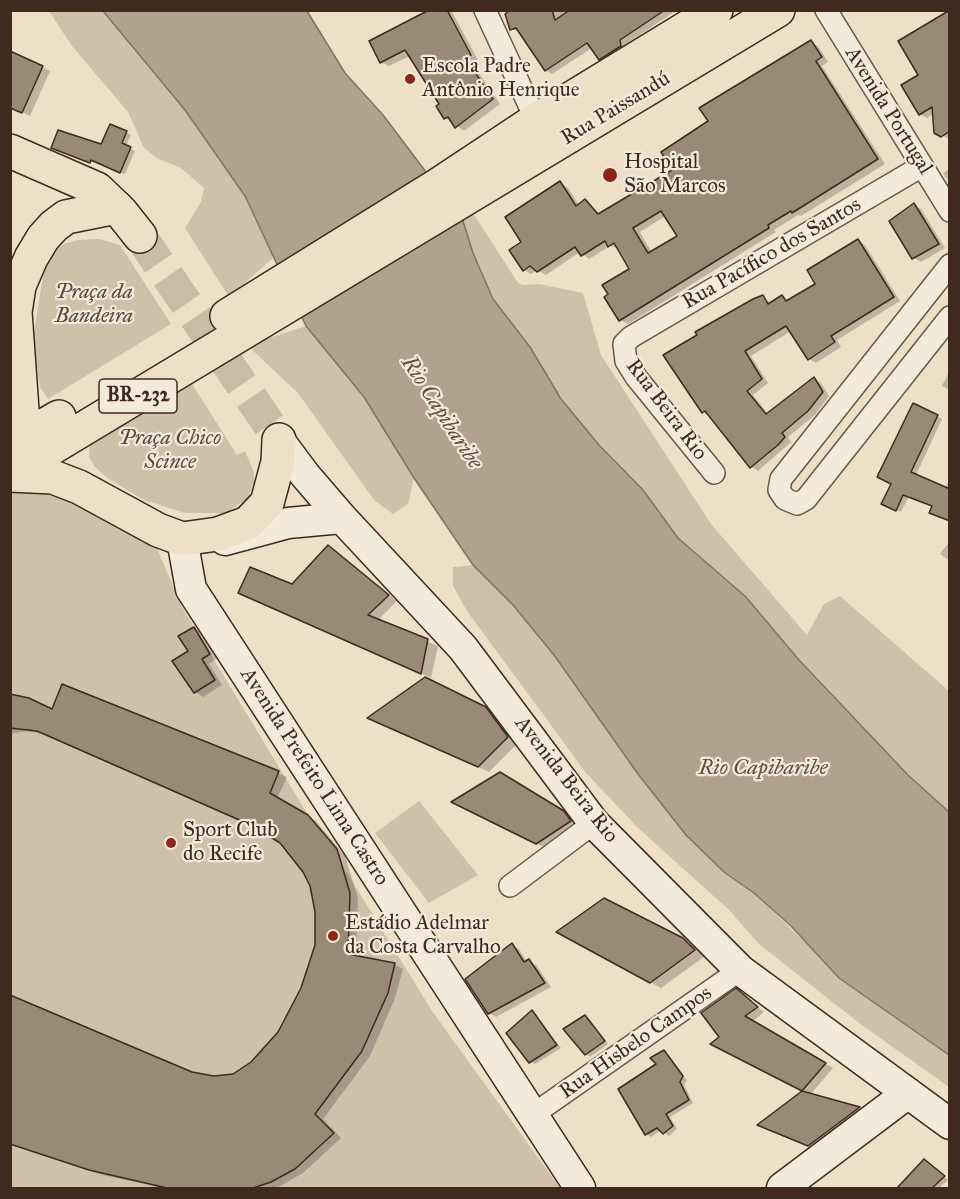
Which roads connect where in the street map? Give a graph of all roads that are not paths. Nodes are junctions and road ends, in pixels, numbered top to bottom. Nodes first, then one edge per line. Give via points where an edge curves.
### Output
1 (485, 10) edge
2 (716, 10) edge
3 (778, 10) edge
4 (826, 10) edge
5 (536, 120) junction
6 (10, 151) edge
7 (922, 166) junction
8 (447, 196) junction
9 (116, 207) junction
10 (950, 211) edge
11 (140, 236) tunnel mouth
12 (950, 265) edge
13 (257, 312) junction
14 (950, 316) edge
15 (624, 344) joint
16 (275, 434) joint
17 (17, 442) edge
18 (714, 473) dead end
19 (10, 474) edge
20 (342, 518) junction
21 (184, 550) junction
22 (594, 823) junction
23 (510, 886) dead end
24 (740, 970) junction
25 (908, 1093) junction
26 (531, 1116) junction
27 (950, 1124) edge
28 (580, 1188) edge
29 (782, 1188) edge

1 - 5 street
2 - 5 main road, Rua Paissandú / BR-232
3 - 8 main road, Rua Paissandú / BR-232
4 - 7 street, Avenida Portugal
5 - 8 main road, Rua Paissandú / BR-232
6 - 9 main road via 97,189
7 - 10 street, Avenida Portugal
7 - 15 street, Rua Pacífico dos Santos
8 - 13 main road, BR-232
9 - 11 main road
9 - 17 main road via 66,218 54,226 31,258 19,286 15,312
12 - 14 street via 781,479 779,490 785,499 797,504 806,499
13 - 17 main road, BR-232
13 - 19 main road, BR-232
15 - 18 street, Rua Beira Rio via 626,361 636,377
16 - 20 main road, Avenida Beira Rio
16 - 21 main road via 278,462 267,503 235,530
19 - 21 main road via 53,477 79,487 158,530
20 - 21 main road via 288,523
20 - 22 main road, Avenida Beira Rio via 463,648
21 - 26 main road, Avenida Prefeito Lima Castro via 191,589
22 - 23 street
22 - 24 main road, Avenida Beira Rio
24 - 25 main road, Avenida Beira Rio
24 - 26 street, Rua Hisbelo Campos
25 - 27 main road, Avenida Beira Rio
25 - 29 main road
26 - 28 main road, Avenida Prefeito Lima Castro

